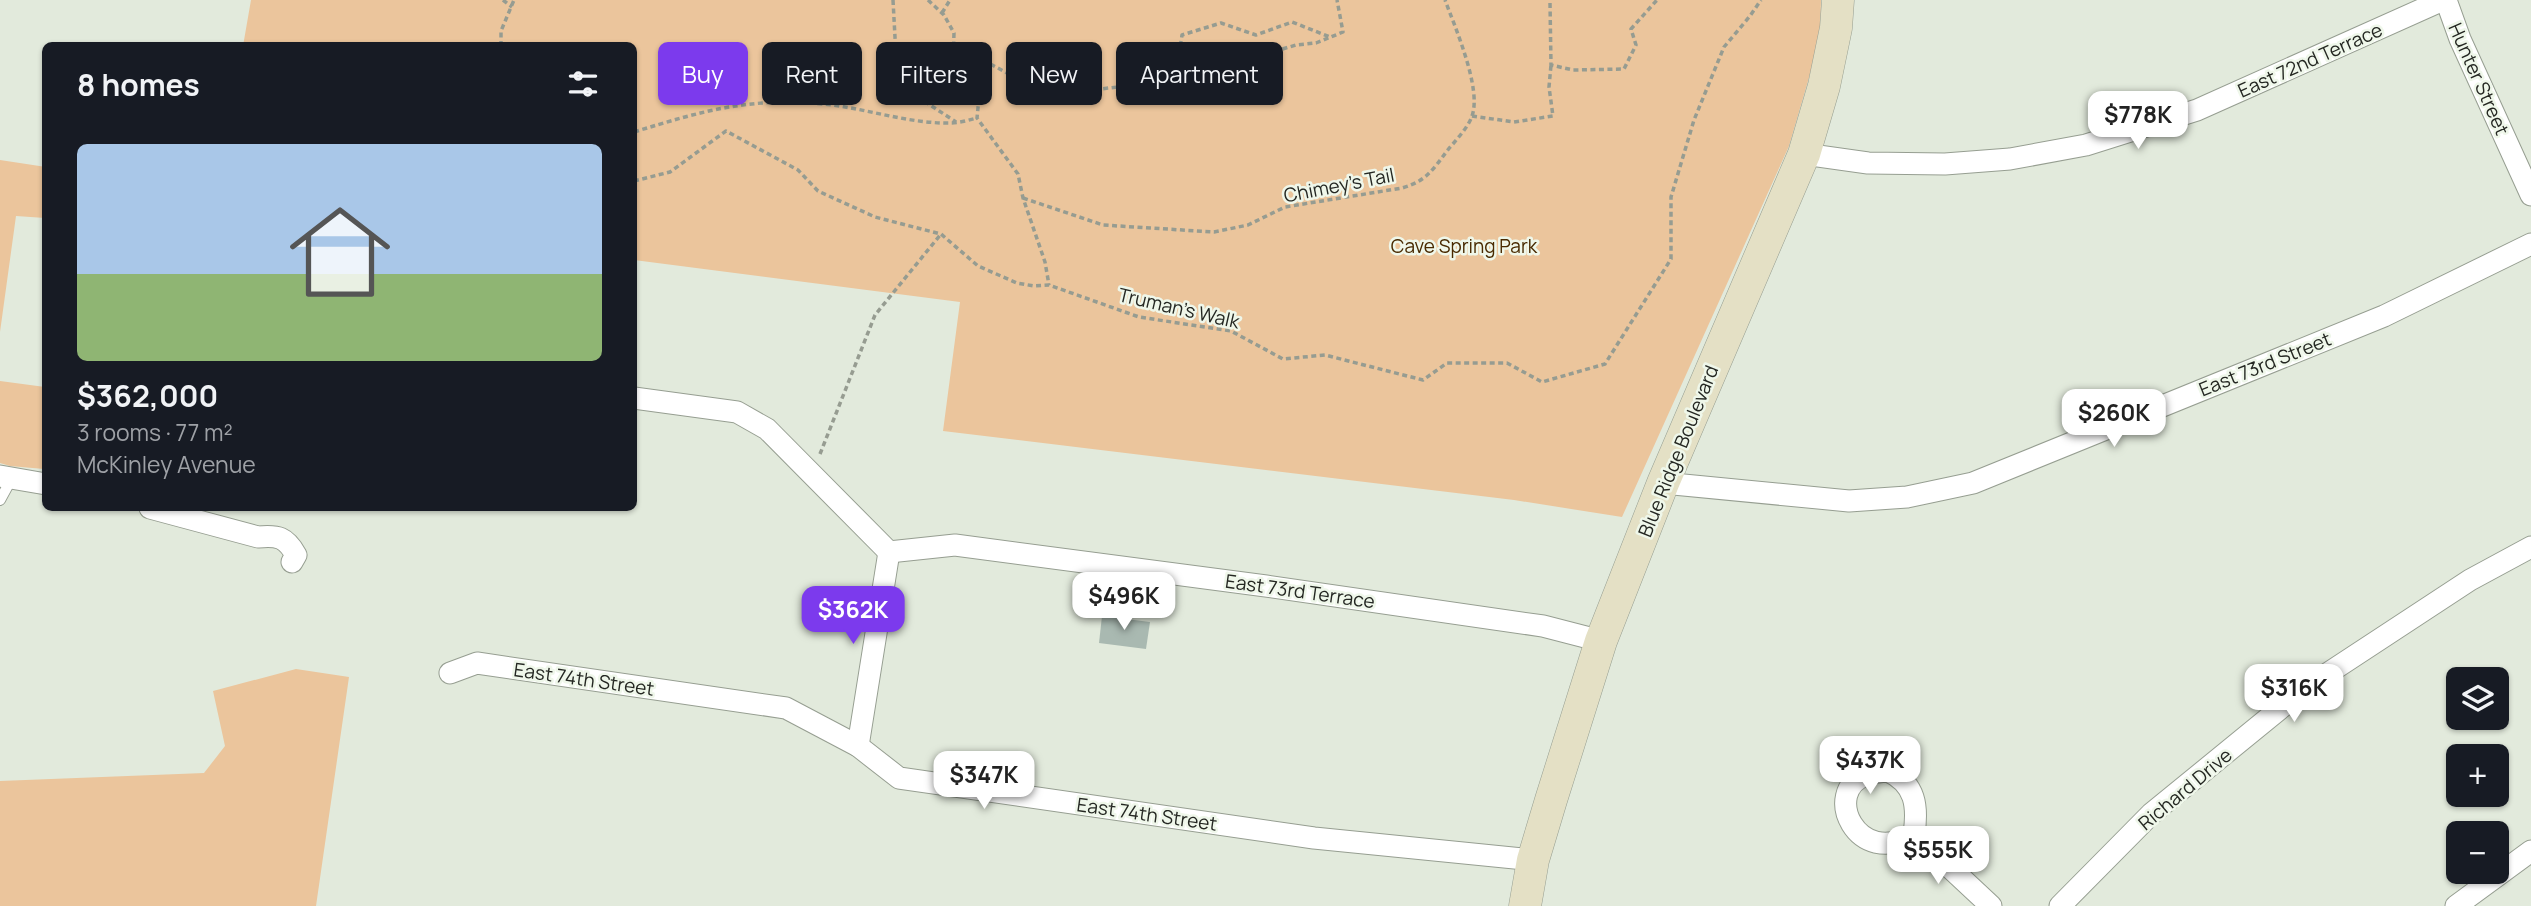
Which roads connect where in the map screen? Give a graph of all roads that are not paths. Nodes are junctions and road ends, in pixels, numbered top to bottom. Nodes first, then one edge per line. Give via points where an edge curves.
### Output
1 (1839, 0) edge
2 (2445, 0) edge
3 (1804, 154) junction
4 (2531, 195) edge
5 (2531, 244) edge
6 (637, 398) edge
7 (6, 477) edge
8 (42, 483) edge
9 (1663, 483) junction
10 (0, 500) edge
11 (161, 511) edge
12 (2531, 547) edge
13 (889, 552) junction
14 (292, 562) dead end
15 (1601, 641) junction
16 (450, 673) dead end
17 (858, 746) junction
18 (1914, 834) dead end
19 (2531, 851) edge
20 (1533, 860) junction
21 (1525, 906) edge
22 (1991, 906) edge
23 (2060, 906) edge
24 (2455, 906) edge

1 - 3 main road, Blue Ridge Boulevard via 1824,86
2 - 3 street, East 72nd Terrace via 2197,110 2086,145 2010,159 1945,164 1868,163
2 - 4 street, Hunter Street
3 - 9 main road, Blue Ridge Boulevard
5 - 9 street, East 73rd Street via 2384,316 1973,483 1907,497 1849,501
6 - 13 street via 737,412 766,429
7 - 8 street
7 - 10 lane
9 - 15 main road, Blue Ridge Boulevard
11 - 14 street via 258,537 275,535 289,541 296,555
12 - 23 street, Richard Drive via 2469,580 2304,689 2151,814
13 - 15 street, East 73rd Terrace via 955,545 1530,625
13 - 17 street
15 - 20 main road, Blue Ridge Boulevard
16 - 17 street, East 74th Street via 477,663 786,709
17 - 20 street, East 74th Street via 899,778 1314,838
18 - 22 street
19 - 24 street
20 - 21 main road, Blue Ridge Boulevard

